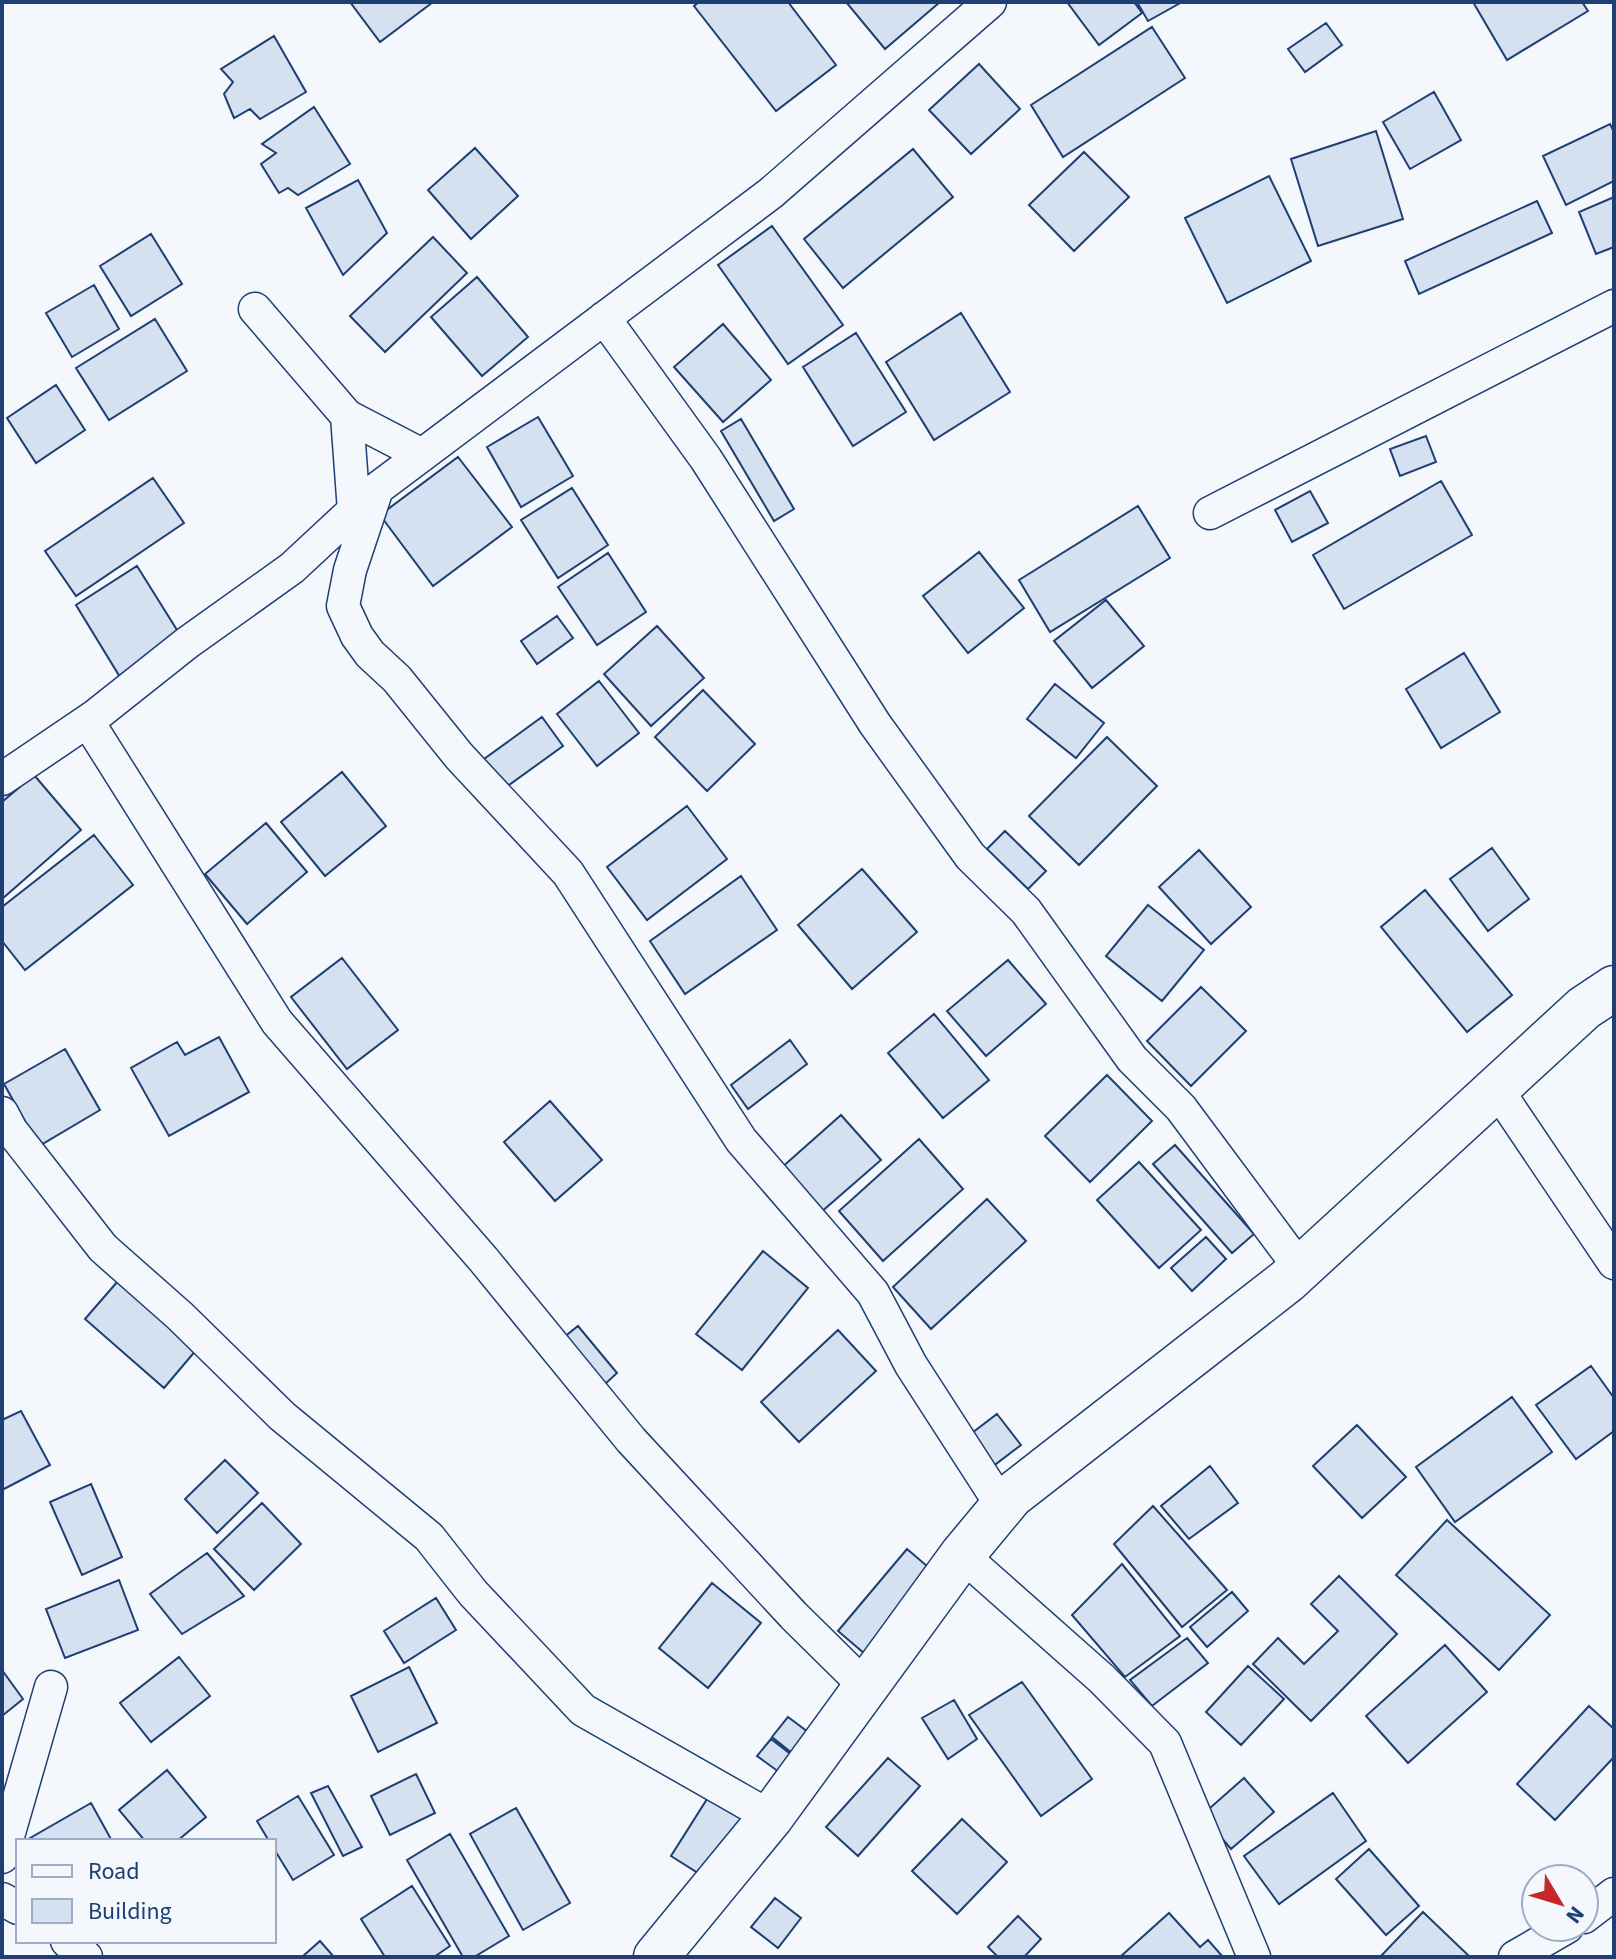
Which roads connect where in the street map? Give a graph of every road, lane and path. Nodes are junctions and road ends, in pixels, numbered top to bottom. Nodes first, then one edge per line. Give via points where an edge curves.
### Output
1 (990, 2) edge
2 (1614, 306) edge
3 (255, 309) dead end
4 (604, 318) junction
5 (347, 416) junction
6 (422, 455) junction
7 (378, 488) junction
8 (354, 511) junction
9 (1210, 513) dead end
10 (297, 564) junction
11 (344, 598) junction
12 (88, 722) junction
13 (2, 779) edge
14 (1614, 988) edge
15 (1496, 1088) junction
16 (2, 1113) edge
17 (1614, 1263) edge
18 (1300, 1268) junction
19 (1002, 1506) junction
20 (962, 1555) junction
21 (51, 1687) dead end
22 (867, 1688) junction
23 (771, 1817) junction
24 (2, 1857) edge
25 (69, 1943) edge
26 (1539, 1943) edge
27 (86, 1957) edge
28 (656, 1957) edge
29 (1254, 1957) edge
30 (1515, 1957) edge

1 - 4 street via 771,193
2 - 9 street
3 - 5 street
4 - 6 street
4 - 18 street via 706,459 875,724 970,856 1026,911 1132,1059 1181,1108
5 - 6 street
5 - 8 street
6 - 7 street
7 - 8 street
7 - 11 street
8 - 10 street
10 - 11 street
10 - 12 street
11 - 19 street via 343,606 370,654 568,873 741,1140 873,1293 911,1365
12 - 13 street
12 - 22 street via 277,1022 483,1259 631,1440
14 - 15 street via 1584,1008
15 - 17 street
15 - 18 street
16 - 23 street via 103,1248 282,1416 429,1537 473,1593 583,1710
18 - 19 street
19 - 20 street
20 - 22 street
20 - 29 street via 1102,1679 1165,1743
21 - 24 street
22 - 23 street
23 - 28 street
25 - 27 street
26 - 30 street

